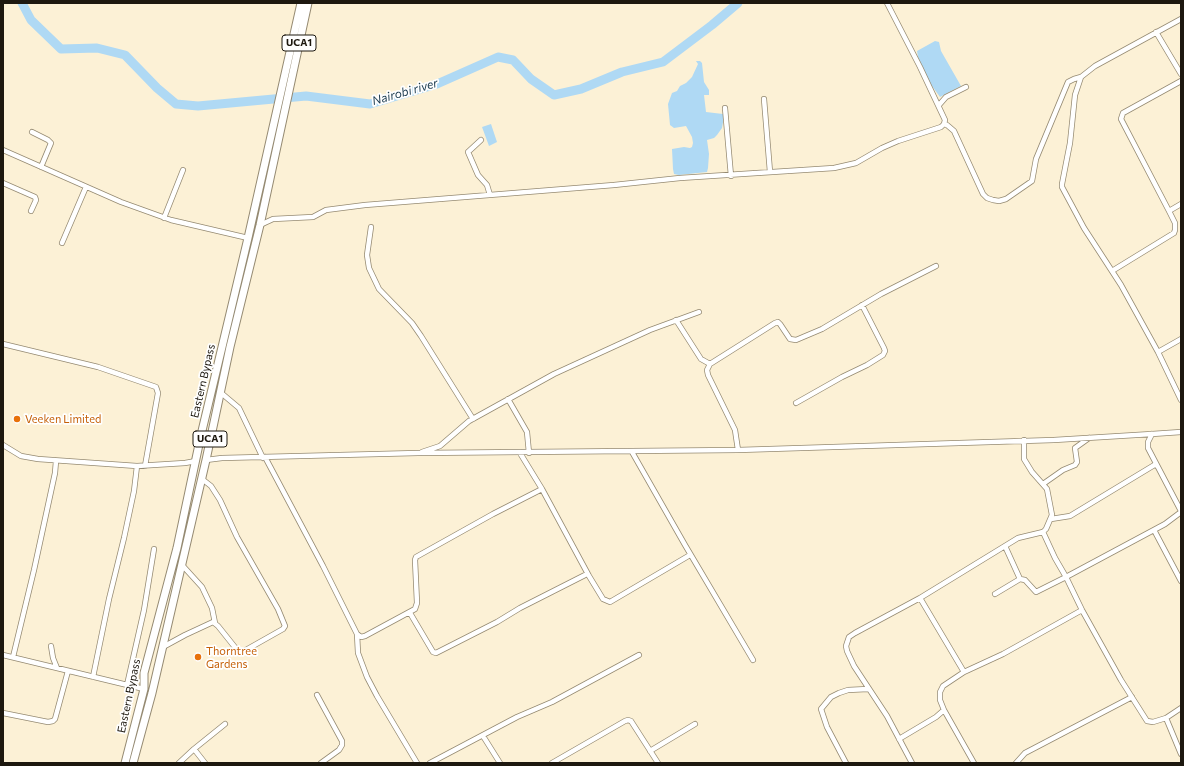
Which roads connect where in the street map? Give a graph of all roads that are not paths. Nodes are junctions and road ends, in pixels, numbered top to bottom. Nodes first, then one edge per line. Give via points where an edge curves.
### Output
1 (301, 3) edge
2 (308, 3) edge
3 (887, 3) edge
4 (1181, 19) edge
5 (1156, 32) junction
6 (1181, 74) edge
7 (1081, 77) junction
8 (1181, 81) edge
9 (286, 82) junction
10 (966, 87) dead end
11 (764, 99) dead end
12 (939, 105) junction
13 (725, 108) dead end
14 (944, 124) junction
15 (32, 132) dead end
16 (480, 140) dead end
17 (4, 152) edge
18 (40, 167) junction
19 (183, 170) dead end
20 (770, 172) junction
21 (731, 176) junction
22 (3, 183) edge
23 (86, 187) junction
24 (490, 195) junction
25 (1181, 204) edge
26 (31, 211) dead end
27 (1169, 211) junction
28 (164, 218) junction
29 (260, 224) junction
30 (371, 227) dead end
31 (248, 238) junction
32 (62, 243) dead end
33 (936, 266) dead end
34 (1112, 270) junction
35 (862, 305) junction
36 (699, 312) dead end
37 (676, 320) junction
38 (1181, 338) edge
39 (3, 344) edge
40 (1158, 352) junction
41 (710, 364) junction
42 (220, 392) junction
43 (508, 399) junction
44 (1181, 400) edge
45 (796, 403) dead end
46 (473, 419) junction
47 (1181, 432) edge
48 (1152, 434) junction
49 (1143, 435) junction
50 (1090, 438) junction
51 (1024, 440) junction
52 (1148, 444) junction
53 (3, 445) edge
54 (738, 450) junction
55 (632, 452) junction
56 (418, 453) junction
57 (520, 453) junction
58 (529, 453) junction
59 (264, 458) junction
60 (206, 460) junction
61 (56, 461) junction
62 (196, 461) junction
63 (1156, 464) junction
64 (137, 466) junction
65 (145, 466) junction
66 (202, 479) junction
67 (1043, 484) junction
68 (542, 489) junction
69 (1181, 512) edge
70 (1051, 519) junction
71 (1154, 530) junction
72 (1043, 532) junction
73 (1005, 546) junction
74 (154, 549) dead end
75 (690, 555) junction
76 (182, 564) junction
77 (587, 574) junction
78 (1066, 577) junction
79 (1020, 579) junction
80 (1181, 581) edge
81 (995, 594) dead end
82 (920, 598) junction
83 (1082, 610) junction
84 (410, 613) junction
85 (215, 623) junction
86 (357, 634) junction
87 (51, 646) dead end
88 (162, 647) junction
89 (3, 655) edge
90 (639, 655) dead end
91 (13, 657) junction
92 (753, 660) dead end
93 (57, 668) junction
94 (68, 671) junction
95 (964, 672) junction
96 (92, 677) junction
97 (128, 685) junction
98 (144, 688) junction
99 (868, 689) junction
100 (317, 694) dead end
101 (1132, 697) junction
102 (1181, 708) edge
103 (944, 710) junction
104 (3, 713) edge
105 (1166, 718) junction
106 (225, 724) dead end
107 (695, 724) dead end
108 (483, 736) junction
109 (899, 739) junction
110 (194, 749) junction
111 (650, 751) junction
112 (1181, 754) edge
113 (125, 763) edge
114 (133, 763) edge
115 (179, 763) edge
116 (205, 763) edge
117 (321, 763) edge
118 (417, 763) edge
119 (430, 763) edge
120 (500, 763) edge
121 (552, 763) edge
122 (658, 763) edge
123 (846, 763) edge
124 (912, 763) edge
125 (974, 763) edge
126 (1016, 763) edge

1 - 9 main road, Eastern Bypass / UCA1
2 - 9 main road, Eastern Bypass / UCA1
3 - 12 street
4 - 5 street
5 - 6 street
5 - 7 street via 1095,66
7 - 14 street via 1068,82 1036,159 1032,181 1006,199 993,200 983,194 954,131
7 - 34 street via 1075,95 1062,187 1084,228
8 - 27 street via 1123,113 1121,119
9 - 29 main road, Eastern Bypass / UCA1 via 283,115
9 - 31 main road, Eastern Bypass / UCA1 via 275,118
10 - 12 street via 946,97
11 - 20 street
12 - 14 street
13 - 21 street
14 - 20 street via 930,132 882,148 856,163
15 - 18 street via 51,143
16 - 24 street via 468,152
17 - 18 street
18 - 23 street
19 - 28 street
20 - 21 street
21 - 24 street via 680,178
22 - 26 street via 35,197
23 - 28 street
23 - 32 street
24 - 29 street via 337,208 313,217 273,219
25 - 27 street
27 - 34 street via 1175,223 1174,233
28 - 31 street
29 - 42 main road, Eastern Bypass / UCA1
30 - 46 street via 367,255 379,289 412,323
31 - 62 main road, Eastern Bypass / UCA1
33 - 35 street
34 - 40 street
35 - 41 street via 822,329 796,340 790,339 780,324 775,323
35 - 45 street via 884,348 883,355
36 - 37 street
37 - 41 street via 701,359
37 - 43 street via 599,352
38 - 40 street
39 - 65 street via 98,367 156,387 158,393
40 - 44 street
41 - 54 street via 708,375 735,430
42 - 59 street via 239,408
42 - 60 main road, Eastern Bypass / UCA1
43 - 46 street
43 - 58 street via 527,432
46 - 56 street via 440,446
47 - 48 street
48 - 49 street
48 - 52 street
49 - 50 street
49 - 52 street
50 - 51 street
50 - 67 street via 1076,448 1075,465
51 - 54 street
51 - 67 street via 1024,459
52 - 63 street
53 - 61 street via 21,456
54 - 55 street
55 - 58 street
55 - 75 street
56 - 57 street
56 - 59 street
57 - 58 street
57 - 68 street
59 - 60 street
59 - 86 street
60 - 66 main road, Eastern Bypass / UCA1
61 - 64 street
61 - 91 street
62 - 65 street
62 - 98 main road, Eastern Bypass / UCA1 via 177,548 144,672
63 - 69 street
63 - 70 street via 1070,516
64 - 65 street
64 - 96 street via 124,538
66 - 76 main road, Eastern Bypass / UCA1
66 - 85 street via 211,486 220,500 285,626 283,630 241,652
67 - 70 street via 1047,489
68 - 77 street
68 - 84 street via 416,557 417,603
69 - 71 street
70 - 72 street
71 - 78 street
71 - 80 street
72 - 73 street via 1018,538
72 - 78 street
73 - 79 street
73 - 82 street
74 - 97 street
75 - 77 street via 610,602 603,599
75 - 92 street
76 - 85 street via 202,587 212,608
76 - 88 main road, Eastern Bypass / UCA1
77 - 84 street via 436,653
78 - 79 street via 1036,592 1025,580
78 - 83 street
79 - 81 street
82 - 95 street
82 - 99 street via 849,637 847,651
83 - 95 street via 1003,654
83 - 101 street
84 - 86 street via 365,636
85 - 88 street via 209,623
86 - 118 street via 358,654 367,677
87 - 93 street
88 - 114 main road, Eastern Bypass / UCA1
89 - 91 street
90 - 108 street
91 - 93 street
93 - 94 street
94 - 96 street
94 - 104 street via 56,719 53,722
95 - 103 street via 941,689 940,700
96 - 97 street
97 - 98 street
98 - 113 main road, Eastern Bypass / UCA1
99 - 109 street
99 - 123 street via 840,693 821,709 827,727
100 - 117 street via 342,741 339,750
101 - 105 street via 1147,721
101 - 126 street via 1025,753
102 - 105 street
103 - 109 street
103 - 125 street
105 - 112 street
106 - 110 street
107 - 111 street
108 - 119 street
108 - 120 street
109 - 124 street
110 - 115 street
110 - 116 street
111 - 121 street via 628,720
111 - 122 street

